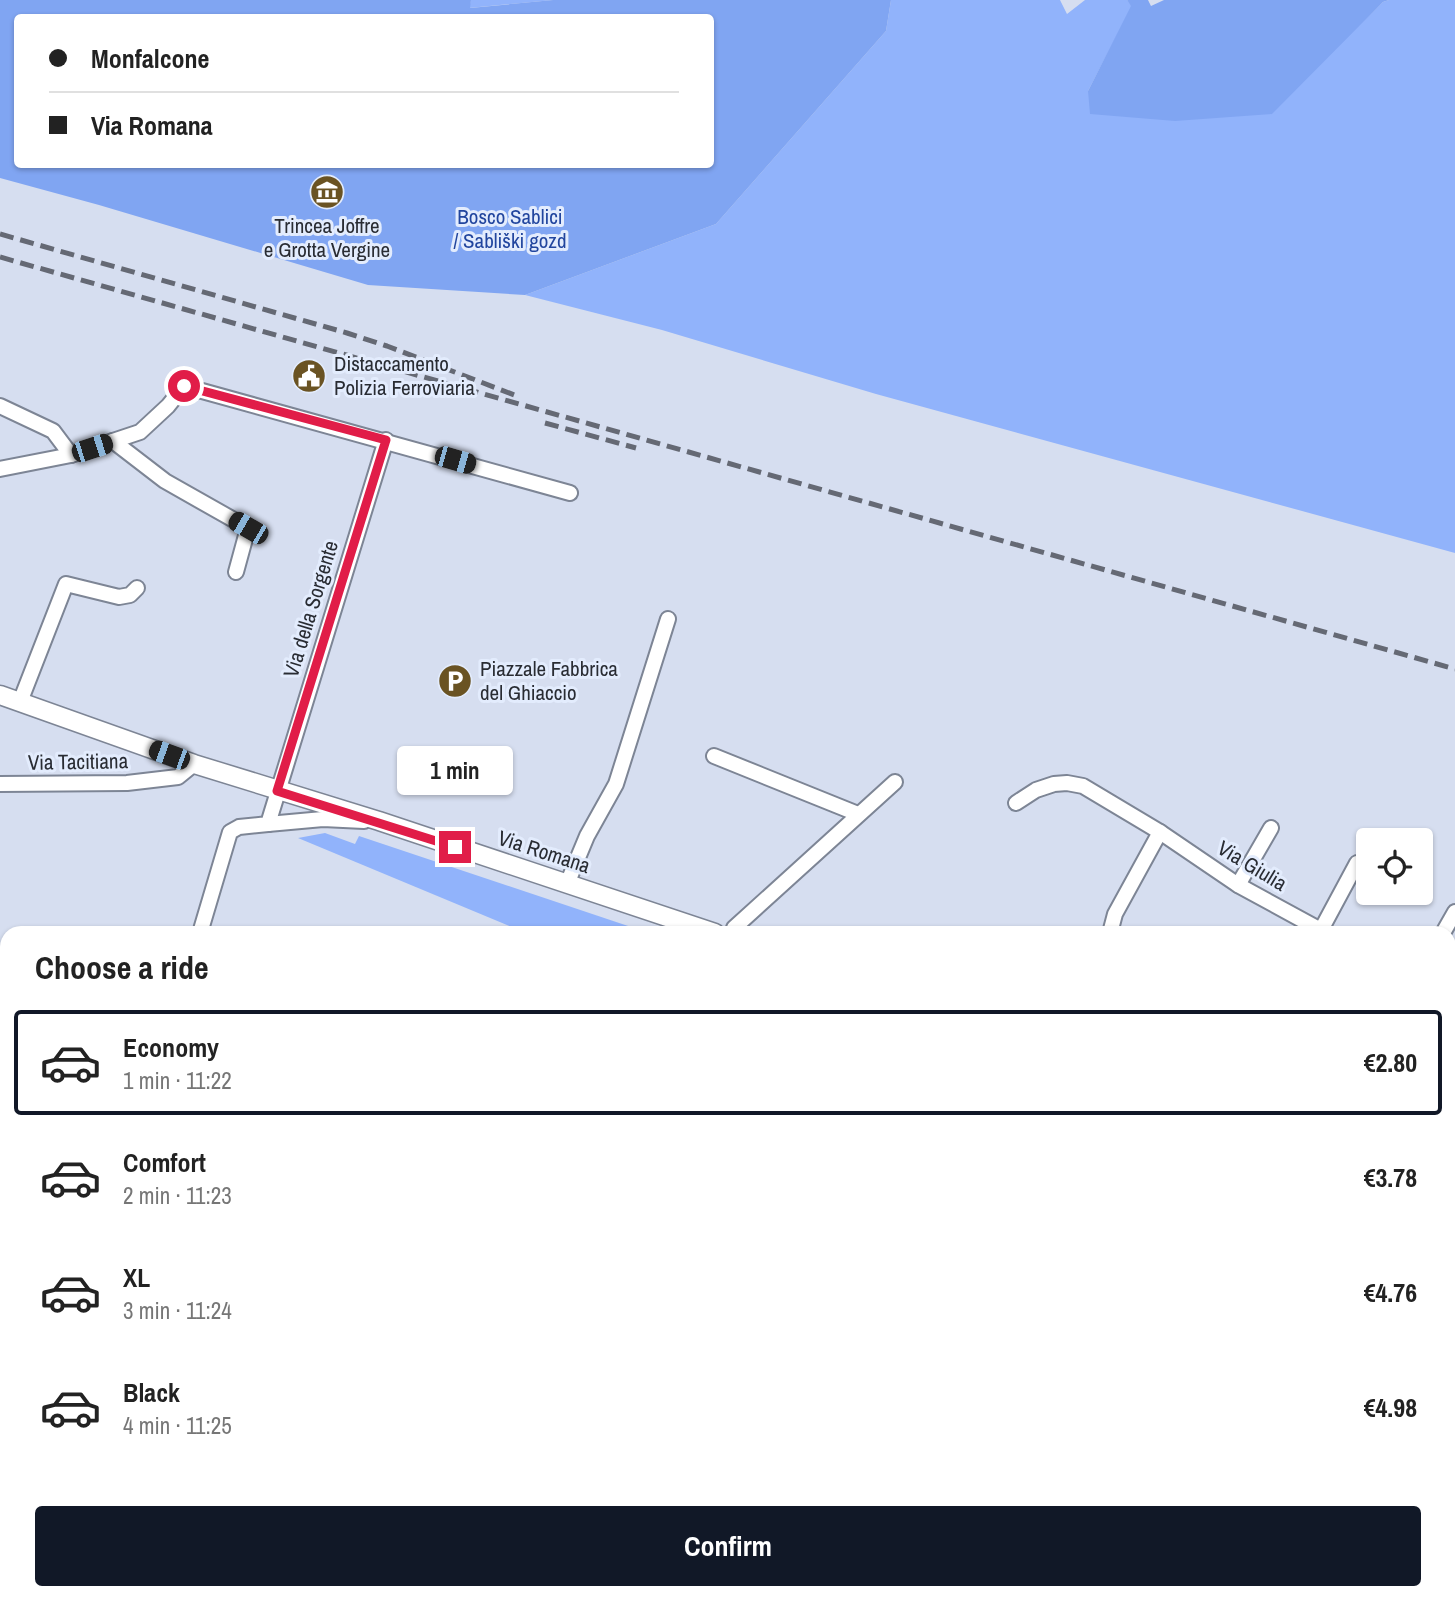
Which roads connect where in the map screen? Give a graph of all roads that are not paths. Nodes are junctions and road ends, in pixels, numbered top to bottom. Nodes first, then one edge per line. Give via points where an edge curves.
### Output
1 (0, 406) edge
2 (386, 440) junction
3 (113, 441) junction
4 (71, 454) junction
5 (0, 469) edge
6 (570, 493) dead end
7 (236, 572) dead end
8 (138, 588) dead end
9 (668, 619) dead end
10 (0, 695) edge
11 (20, 702) junction
12 (714, 756) dead end
13 (194, 765) junction
14 (895, 782) dead end
15 (0, 784) edge
16 (277, 791) junction
17 (1016, 803) dead end
18 (858, 814) junction
19 (379, 821) junction
20 (268, 824) junction
21 (1271, 828) dead end
22 (1160, 832) junction
23 (1356, 865) edge
24 (567, 884) junction
25 (1238, 885) junction
26 (202, 926) edge
27 (694, 926) edge
28 (736, 926) edge
29 (1112, 926) edge
30 (1314, 926) edge
31 (1326, 926) edge

1 - 4 street via 53,431
2 - 3 street via 184,386 140,432
2 - 6 street
2 - 16 street, Via della Sorgente
3 - 4 street
3 - 7 street via 165,481 248,528
4 - 5 street
8 - 11 street via 119,597 66,584
9 - 24 street via 616,784
10 - 11 street, Via Romana
11 - 13 street, Via Romana
12 - 18 street
13 - 15 street, Via Tacitiana via 178,777 127,783
13 - 16 street, Via Romana
14 - 18 street
16 - 19 street, Via Romana
16 - 20 street, Via della Sorgente
17 - 22 street, Via Giulia via 1036,790 1067,783 1083,786
18 - 28 street
19 - 20 street via 323,819
19 - 24 street, Via Romana
20 - 26 street via 230,832
21 - 25 street
22 - 25 street, Via Giulia
22 - 29 street
23 - 31 street
24 - 27 street, Via Romana
25 - 30 street, Via Giulia

